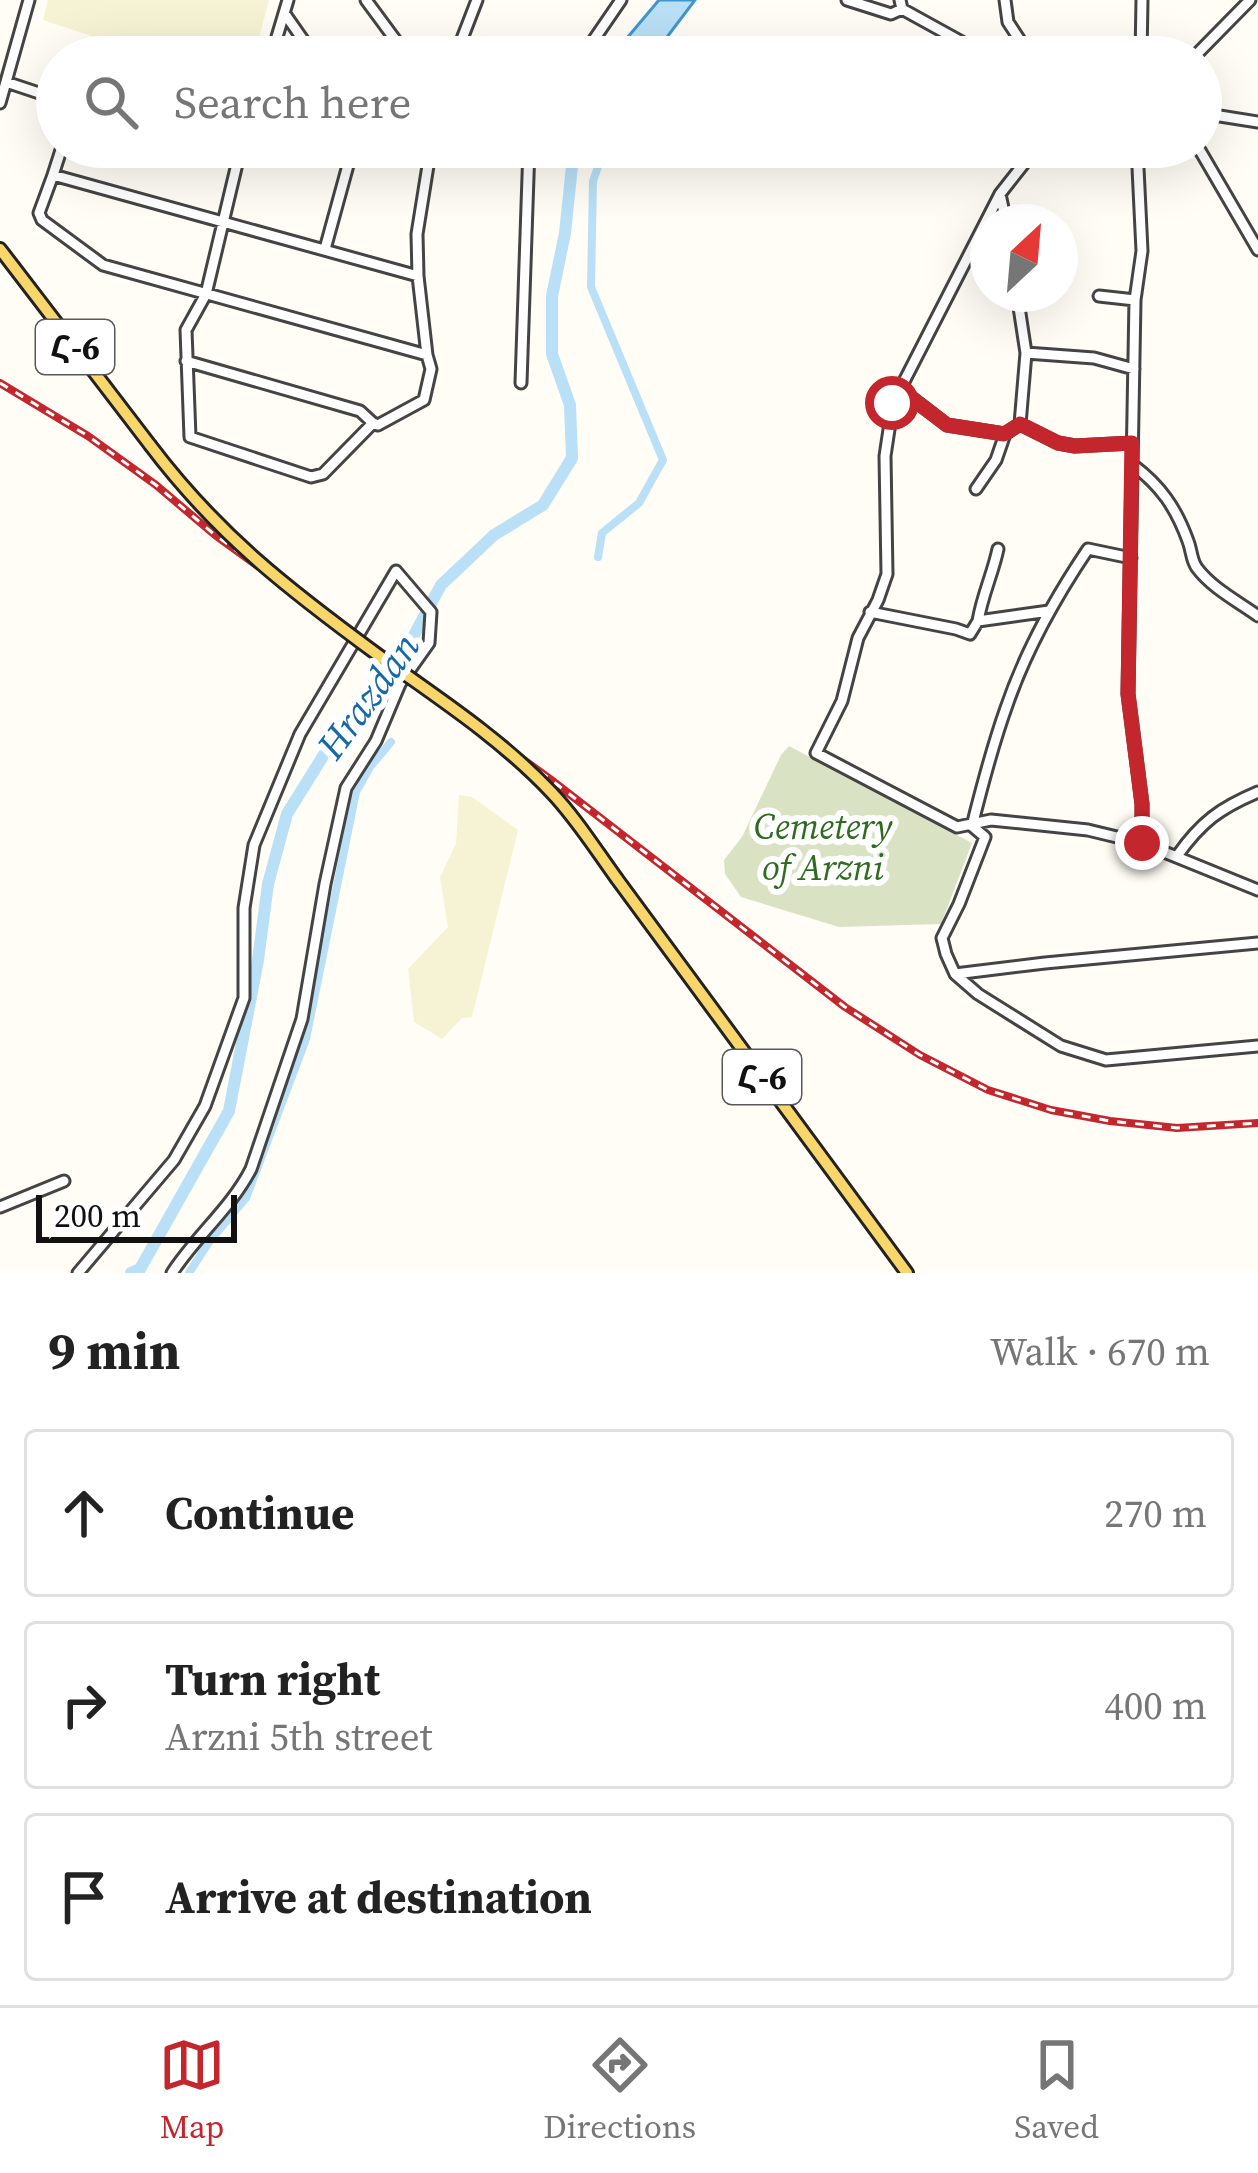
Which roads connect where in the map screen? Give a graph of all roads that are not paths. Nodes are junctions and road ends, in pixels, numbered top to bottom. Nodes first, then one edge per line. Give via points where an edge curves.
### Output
1 (29, 0) edge
2 (289, 0) edge
3 (366, 0) edge
4 (477, 0) edge
5 (621, 0) edge
6 (847, 0) edge
7 (1005, 0) edge
8 (1142, 0) edge
9 (1250, 0) edge
10 (901, 4) edge
11 (285, 14) junction
12 (278, 36) edge
13 (300, 36) edge
14 (393, 36) edge
15 (463, 36) edge
16 (596, 36) edge
17 (954, 36) edge
18 (1018, 36) edge
19 (1141, 36) edge
20 (1215, 36) edge
21 (6, 82) junction
22 (36, 92) edge
23 (0, 104) edge
24 (1222, 116) edge
25 (1258, 122) edge
26 (55, 168) edge
27 (236, 168) edge
28 (347, 168) edge
29 (428, 168) edge
30 (528, 168) edge
31 (1020, 168) edge
32 (1139, 168) edge
33 (1209, 168) edge
34 (53, 175) junction
35 (1000, 194) junction
36 (1002, 204) edge
37 (223, 223) junction
38 (0, 249) edge
39 (326, 249) junction
40 (1258, 250) edge
41 (418, 276) junction
42 (206, 294) junction
43 (1099, 296) dead end
44 (1135, 300) junction
45 (1020, 312) edge
46 (1026, 353) junction
47 (427, 355) junction
48 (186, 361) junction
49 (1134, 369) junction
50 (521, 383) dead end
51 (898, 388) junction
52 (373, 423) junction
53 (1020, 424) junction
54 (1004, 434) junction
55 (1132, 443) junction
56 (1132, 465) junction
57 (976, 489) dead end
58 (998, 548) dead end
59 (1131, 558) junction
60 (1049, 611) junction
61 (870, 612) junction
62 (1258, 616) edge
63 (978, 621) junction
64 (1258, 792) edge
65 (972, 826) junction
66 (1142, 843) junction
67 (1177, 856) junction
68 (1258, 890) edge
69 (1258, 943) edge
70 (955, 974) junction
71 (1258, 1046) edge
72 (64, 1180) dead end
73 (0, 1207) edge
74 (78, 1273) edge
75 (172, 1273) edge
76 (908, 1273) edge

1 - 21 street
2 - 11 street
3 - 14 street
4 - 15 street
5 - 16 street
6 - 10 street via 891,14
7 - 18 street
8 - 19 street
9 - 20 street
10 - 17 street
11 - 12 street
11 - 13 street
21 - 22 street
21 - 23 street
24 - 25 street
26 - 34 street
27 - 37 street
28 - 39 street
29 - 41 street
30 - 50 street
31 - 35 street
32 - 44 street
33 - 40 street
34 - 37 street
34 - 42 street via 42,220 103,265
35 - 36 street
35 - 51 street
37 - 39 street
37 - 42 street
38 - 76 main road, Հ-6, bridge via 213,521 291,591 484,731 568,812
39 - 41 street
41 - 47 street
42 - 47 street
42 - 48 street via 186,330
43 - 44 street
44 - 49 street
45 - 46 street
46 - 49 street
46 - 53 street
47 - 52 street via 424,400
48 - 52 street via 360,410
48 - 52 street via 190,437 250,457 323,474
49 - 55 street
51 - 54 street via 947,425
51 - 61 street via 885,456 887,574
53 - 54 street
53 - 55 street via 1075,446
54 - 57 street
55 - 56 street
56 - 59 street
56 - 62 street via 1171,501 1193,564
58 - 63 street
59 - 60 street via 1088,549
59 - 66 street via 1128,694
60 - 63 street
60 - 65 street via 1007,703
61 - 63 street via 970,634
61 - 65 street via 816,753 957,827
64 - 67 street via 1196,829
65 - 66 street via 1040,824
65 - 70 street via 985,837 942,938
66 - 67 street
67 - 68 street
69 - 70 street
70 - 71 street via 1061,1046 1106,1060
72 - 73 street
74 - 75 street via 174,1160 205,1106 244,998 254,845 300,734 396,571 431,612 429,643 341,803 302,1019 251,1168

